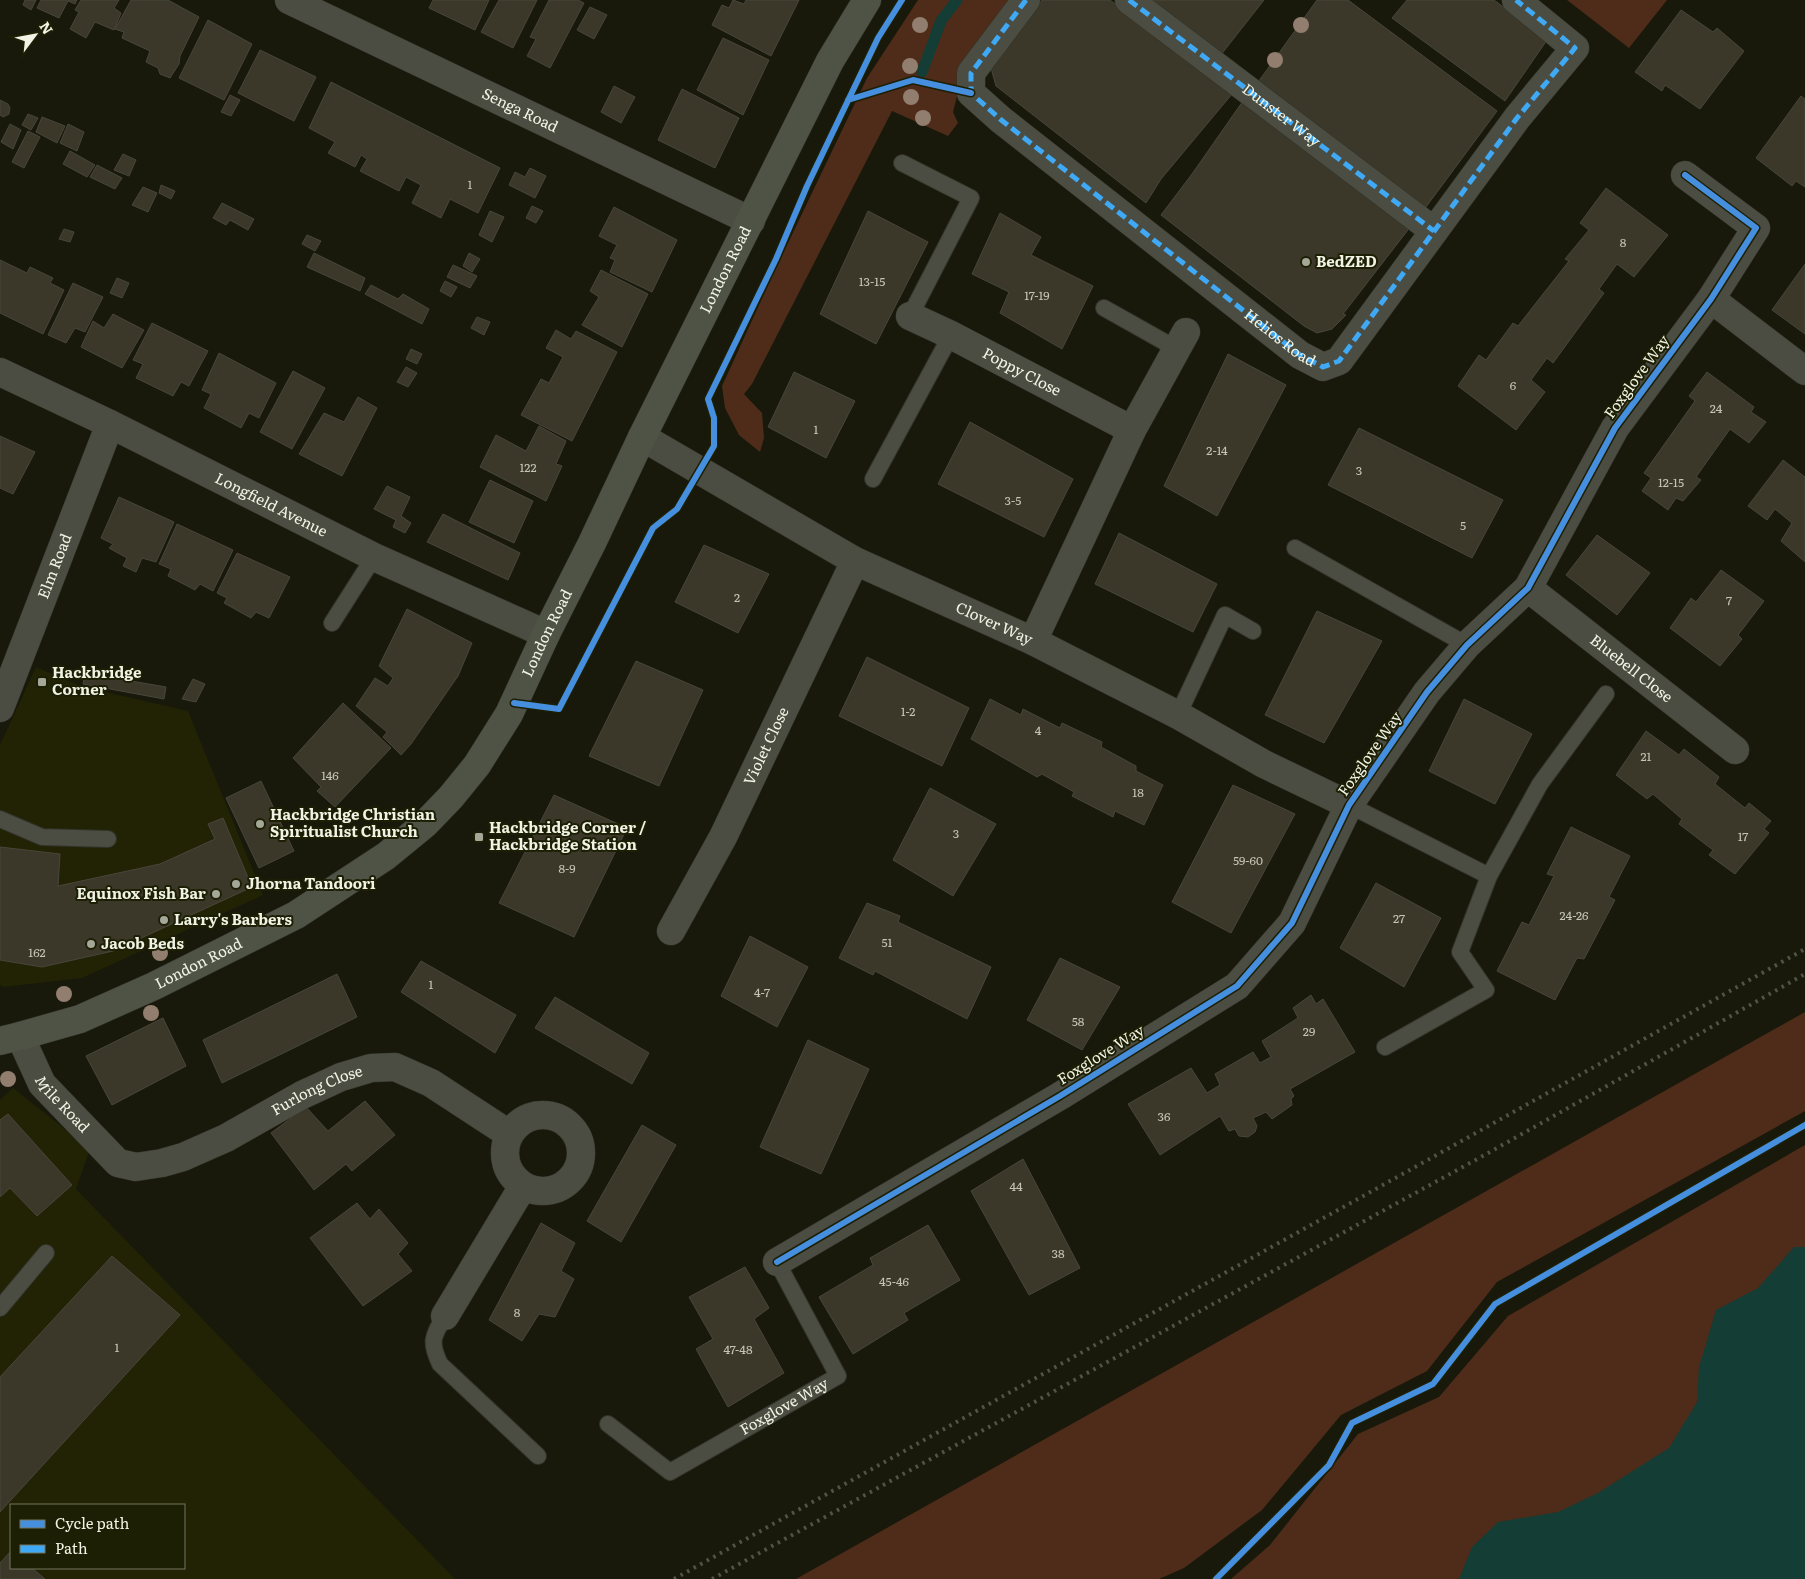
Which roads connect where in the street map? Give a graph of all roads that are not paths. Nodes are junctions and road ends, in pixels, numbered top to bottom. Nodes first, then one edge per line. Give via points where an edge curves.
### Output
1 (289, 0) edge
2 (867, 0) edge
3 (1026, 0) edge
4 (1129, 0) edge
5 (1516, 0) edge
6 (902, 163) dead end
7 (1685, 175) dead end
8 (750, 221) junction
9 (1434, 231) junction
10 (1711, 299) junction
11 (1104, 308) dead end
12 (910, 316) joint
13 (951, 335) junction
14 (1182, 341) joint
15 (1805, 371) edge
16 (0, 372) edge
17 (110, 424) junction
18 (1132, 430) junction
19 (642, 437) junction
20 (873, 479) dead end
21 (1294, 548) dead end
22 (374, 557) junction
23 (856, 561) junction
24 (1528, 588) junction
25 (332, 622) dead end
26 (1253, 631) dead end
27 (546, 634) junction
28 (1032, 641) junction
29 (1468, 645) junction
30 (1606, 694) dead end
31 (0, 708) edge
32 (1178, 716) junction
33 (1734, 750) dead end
34 (1349, 805) junction
35 (0, 820) edge
36 (108, 840) dead end
37 (1489, 876) junction
38 (671, 931) dead end
39 (10, 1039) edge
40 (1385, 1047) dead end
41 (510, 1134) junction
42 (118, 1164) joint
43 (523, 1186) junction
44 (46, 1253) dead end
45 (777, 1262) joint
46 (0, 1308) edge
47 (445, 1316) joint
48 (608, 1424) dead end
49 (538, 1456) dead end

1 - 8 street, Senga Road
2 - 8 main road, London Road via 830,61
3 - 9 street, Helios Road via 971,73 971,93 1300,355 1323,367 1339,361
4 - 9 street, Dunster Way
5 - 9 street, Helios Road via 1575,48 1517,118
6 - 12 lane via 971,198
7 - 10 street, Foxglove Way via 1756,228
8 - 19 main road, London Road
10 - 15 street
10 - 24 street, Foxglove Way via 1615,428
11 - 14 lane
12 - 13 street, Poppy Close
13 - 18 street, Poppy Close
13 - 20 lane
14 - 18 street
16 - 17 street, Longfield Avenue
17 - 22 street, Longfield Avenue
17 - 31 street, Elm Road
18 - 28 street
19 - 23 street, Clover Way
19 - 27 main road, London Road
21 - 29 lane
22 - 25 lane
22 - 27 street, Longfield Avenue
23 - 28 street, Clover Way
23 - 38 street, Violet Close via 723,837
24 - 29 street, Foxglove Way
24 - 33 street, Bluebell Close
26 - 32 lane via 1225,615
27 - 39 main road, London Road via 509,714 477,765 425,824 386,856 296,915 154,986 80,1019
28 - 32 street, Clover Way
29 - 34 street, Foxglove Way via 1427,692
30 - 37 lane via 1540,784
32 - 34 street, Clover Way via 1264,764
34 - 37 lane
34 - 45 street, Foxglove Way via 1292,923 1237,986 1060,1096
35 - 36 lane via 42,836
37 - 40 lane via 1460,952 1486,990
39 - 42 street, Mile Road via 42,1084
41 - 42 street, Furlong Close via 431,1083 395,1067 371,1068 341,1077 302,1095 226,1138 183,1157 136,1167
41 - 43 street via 504,1157 514,1179
41 - 43 street via 529,1117 554,1116 575,1131 580,1144 582,1156 578,1169 561,1188 548,1192
43 - 47 street
44 - 46 lane
45 - 48 lane, Foxglove Way via 838,1376 670,1472
47 - 49 lane via 433,1337 433,1349 440,1364

